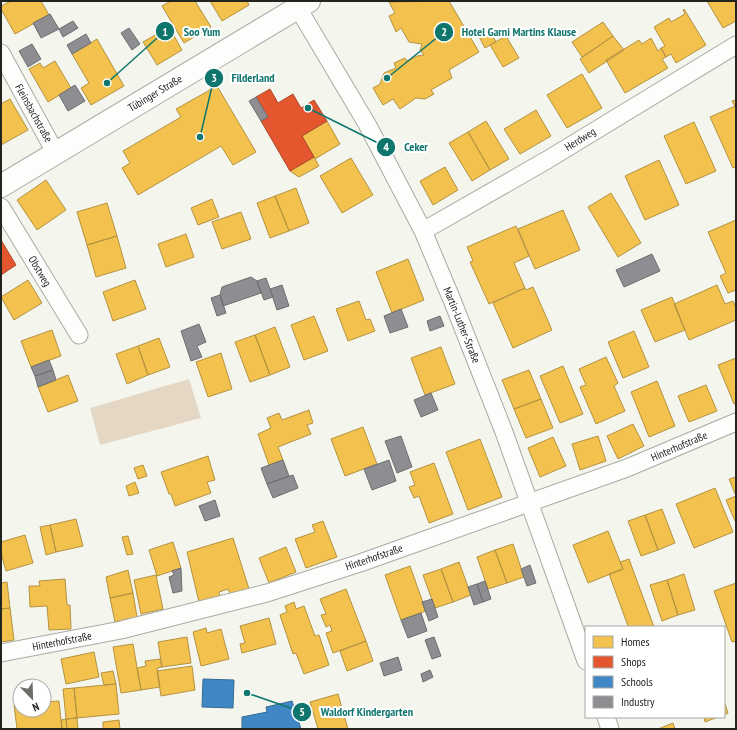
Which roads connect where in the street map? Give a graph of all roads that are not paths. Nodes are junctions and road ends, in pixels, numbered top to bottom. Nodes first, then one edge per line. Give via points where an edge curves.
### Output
1 (304, 4) edge
2 (736, 45) edge
3 (1, 53) edge
4 (55, 152) junction
5 (1, 186) edge
6 (1, 207) edge
7 (423, 231) junction
8 (79, 335) dead end
9 (736, 422) edge
10 (529, 502) junction
11 (1, 653) edge
12 (585, 658) edge
13 (606, 718) edge
14 (610, 729) edge

1 - 4 main road, Tübinger Straße
1 - 7 street, Martin-Luther-Straße
2 - 7 street, Herdweg via 547,160
3 - 4 street, Fleinsbachstraße
4 - 5 main road, Tübinger Straße
6 - 8 street, Obstweg
7 - 10 street, Martin-Luther-Straße via 458,314
9 - 10 street, Hinterhofstraße via 627,468
10 - 11 street, Hinterhofstraße via 267,593 121,630
10 - 12 street, Martin-Luther-Straße
13 - 14 street

